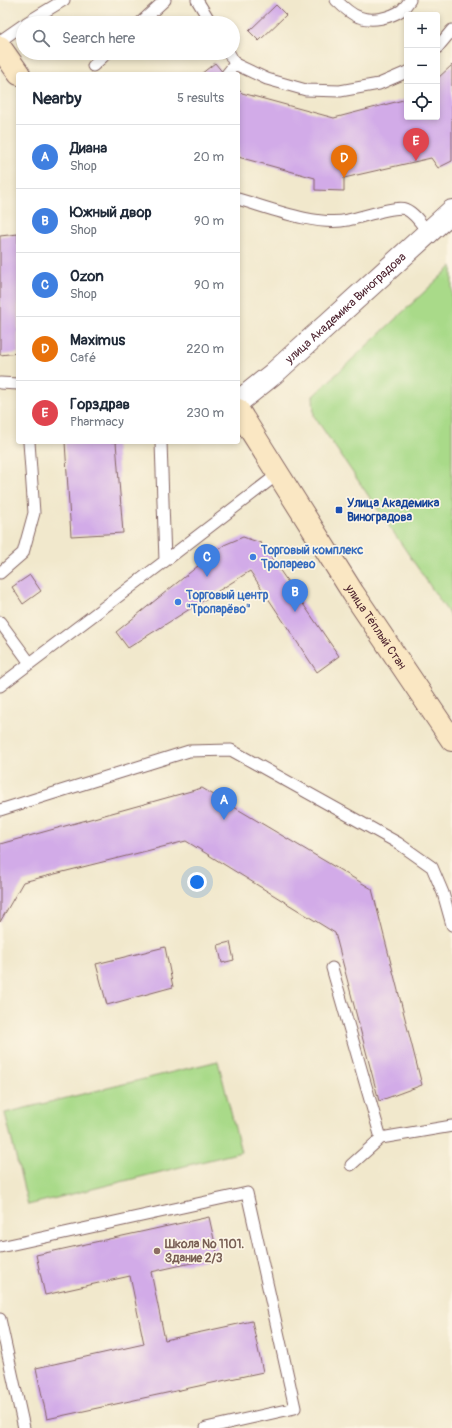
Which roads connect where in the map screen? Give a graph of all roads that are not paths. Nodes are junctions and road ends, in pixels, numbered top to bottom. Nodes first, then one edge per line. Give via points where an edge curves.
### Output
1 (64, 0) edge
2 (165, 0) edge
3 (197, 0) edge
4 (336, 0) edge
5 (410, 0) edge
6 (38, 16) edge
7 (148, 16) edge
8 (207, 16) edge
9 (16, 30) edge
10 (452, 30) edge
11 (0, 41) edge
12 (440, 44) edge
13 (0, 47) edge
14 (99, 60) edge
15 (233, 60) edge
16 (235, 64) junction
17 (93, 66) dead end
18 (18, 72) edge
19 (229, 72) edge
20 (404, 73) edge
21 (240, 201) edge
22 (452, 211) edge
23 (428, 233) junction
24 (0, 383) edge
25 (16, 384) edge
26 (240, 400) edge
27 (240, 413) edge
28 (29, 444) edge
29 (161, 444) edge
30 (278, 474) junction
31 (166, 561) junction
32 (0, 573) edge
33 (0, 622) edge
34 (30, 663) junction
35 (0, 686) edge
36 (452, 740) edge
37 (0, 810) edge
38 (452, 925) edge
39 (332, 968) dead end
40 (452, 1126) edge
41 (381, 1138) junction
42 (351, 1165) dead end
43 (0, 1247) edge
44 (0, 1319) edge
45 (24, 1428) edge
46 (206, 1428) edge

1 - 6 lane
2 - 7 lane
3 - 8 lane
4 - 5 lane via 359,17 373,19 389,16 403,9
9 - 11 lane
10 - 12 lane
13 - 18 street
14 - 17 lane
15 - 16 lane
16 - 19 lane
16 - 20 lane via 267,79 306,90 340,91 379,84
21 - 23 lane via 324,222 404,209 416,218
22 - 23 street, улица Академика Виноградова
23 - 26 street, улица Академика Виноградова via 273,374
24 - 25 lane
27 - 30 street, улица Тёплый Стан
28 - 32 lane via 34,513 23,553
29 - 31 lane
30 - 31 lane
30 - 36 street, улица Тёплый Стан via 353,593
31 - 34 lane
33 - 34 lane
34 - 35 lane
37 - 38 lane via 189,751 231,750 398,843 432,867
39 - 41 lane
40 - 41 lane
41 - 42 lane
43 - 46 lane via 247,1193 295,1408
44 - 45 lane

